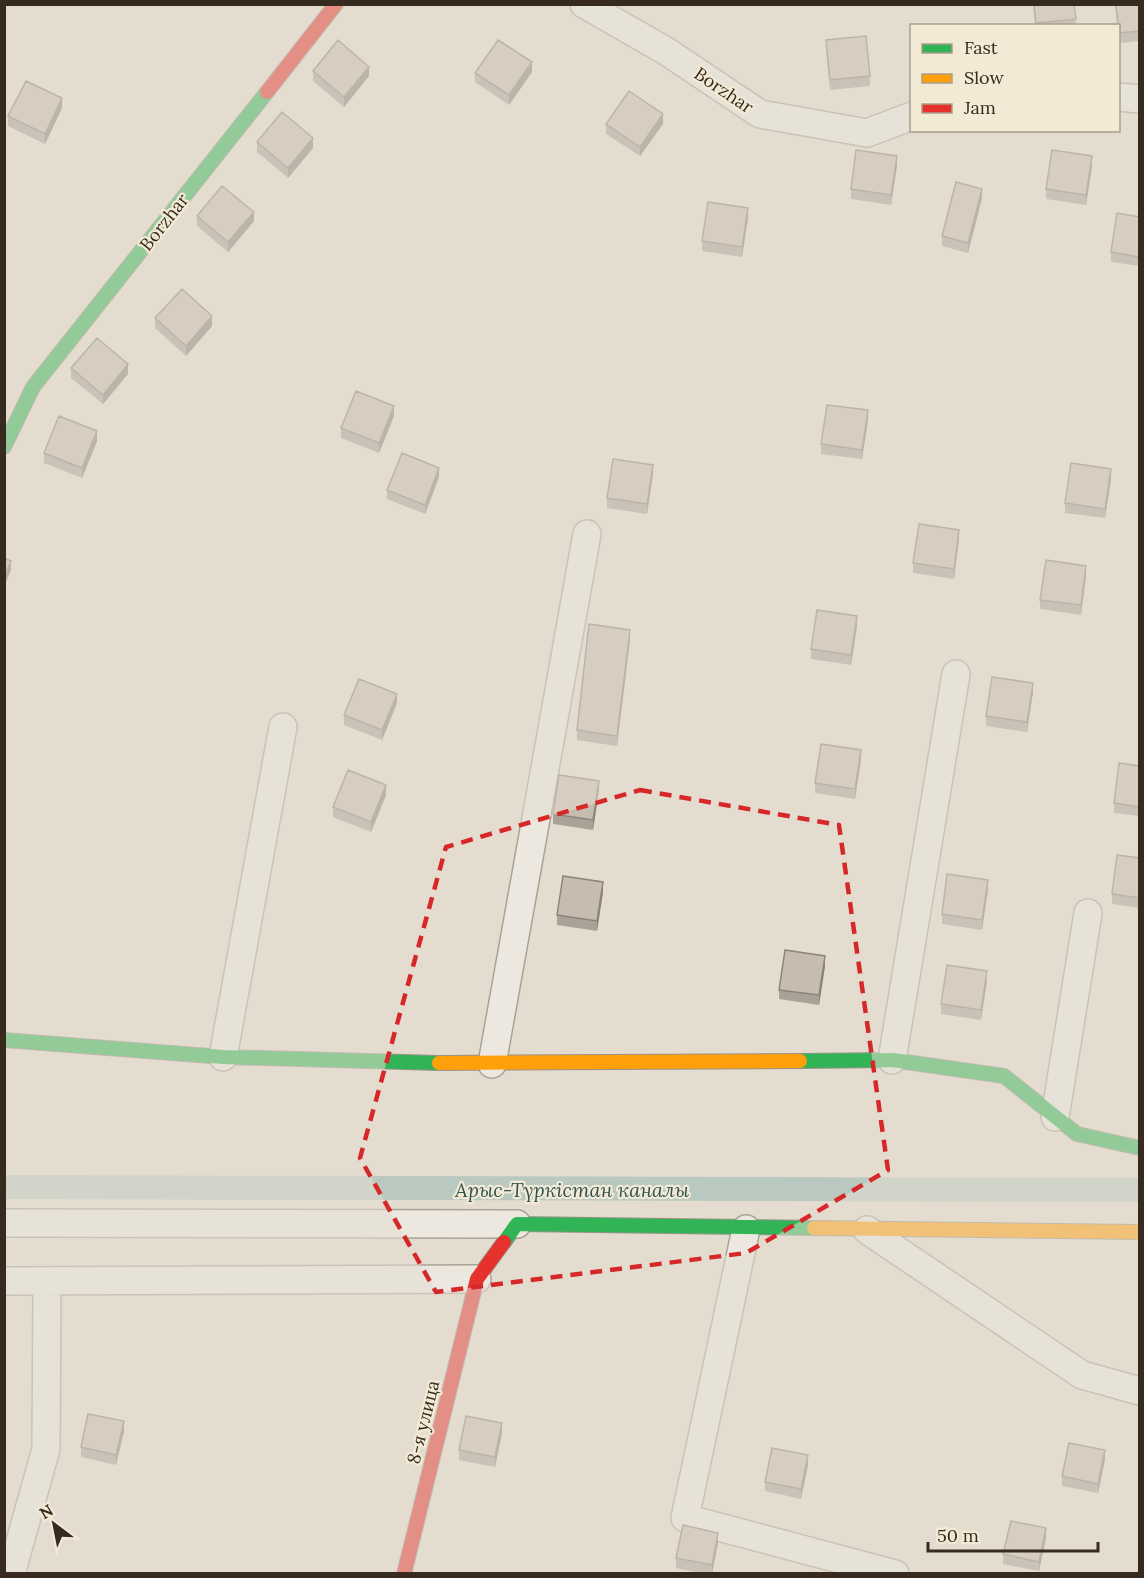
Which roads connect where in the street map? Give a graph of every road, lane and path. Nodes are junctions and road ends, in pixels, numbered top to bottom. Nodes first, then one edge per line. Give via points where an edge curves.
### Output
1 (336, 4) edge
2 (584, 4) edge
3 (1120, 97) edge
4 (1140, 99) edge
5 (910, 117) edge
6 (4, 447) edge
7 (587, 534) dead end
8 (956, 674) dead end
9 (283, 727) dead end
10 (1088, 913) dead end
11 (4, 1040) edge
12 (223, 1057) junction
13 (892, 1060) junction
14 (492, 1064) junction
15 (1055, 1117) junction
16 (1140, 1148) edge
17 (4, 1222) edge
18 (517, 1224) junction
19 (746, 1229) junction
20 (867, 1230) junction
21 (1140, 1232) edge
22 (477, 1279) junction
23 (4, 1281) edge
24 (47, 1281) junction
25 (1140, 1391) edge
26 (12, 1574) edge
27 (404, 1574) edge
28 (895, 1574) edge

1 - 6 street, Borzhar via 33,387
2 - 5 street, Borzhar via 666,51 760,114 867,133
3 - 4 street
7 - 14 street
8 - 13 street
9 - 12 street
10 - 15 street
11 - 12 street
12 - 14 street
13 - 14 street
13 - 15 street via 1004,1076
15 - 16 street via 1077,1134
17 - 18 street
18 - 19 street
18 - 22 street
19 - 20 street
19 - 28 street via 685,1518
20 - 21 street
20 - 25 street via 1082,1375
22 - 24 street
22 - 27 street, 8-я улица
23 - 24 street
24 - 26 street via 46,1449

